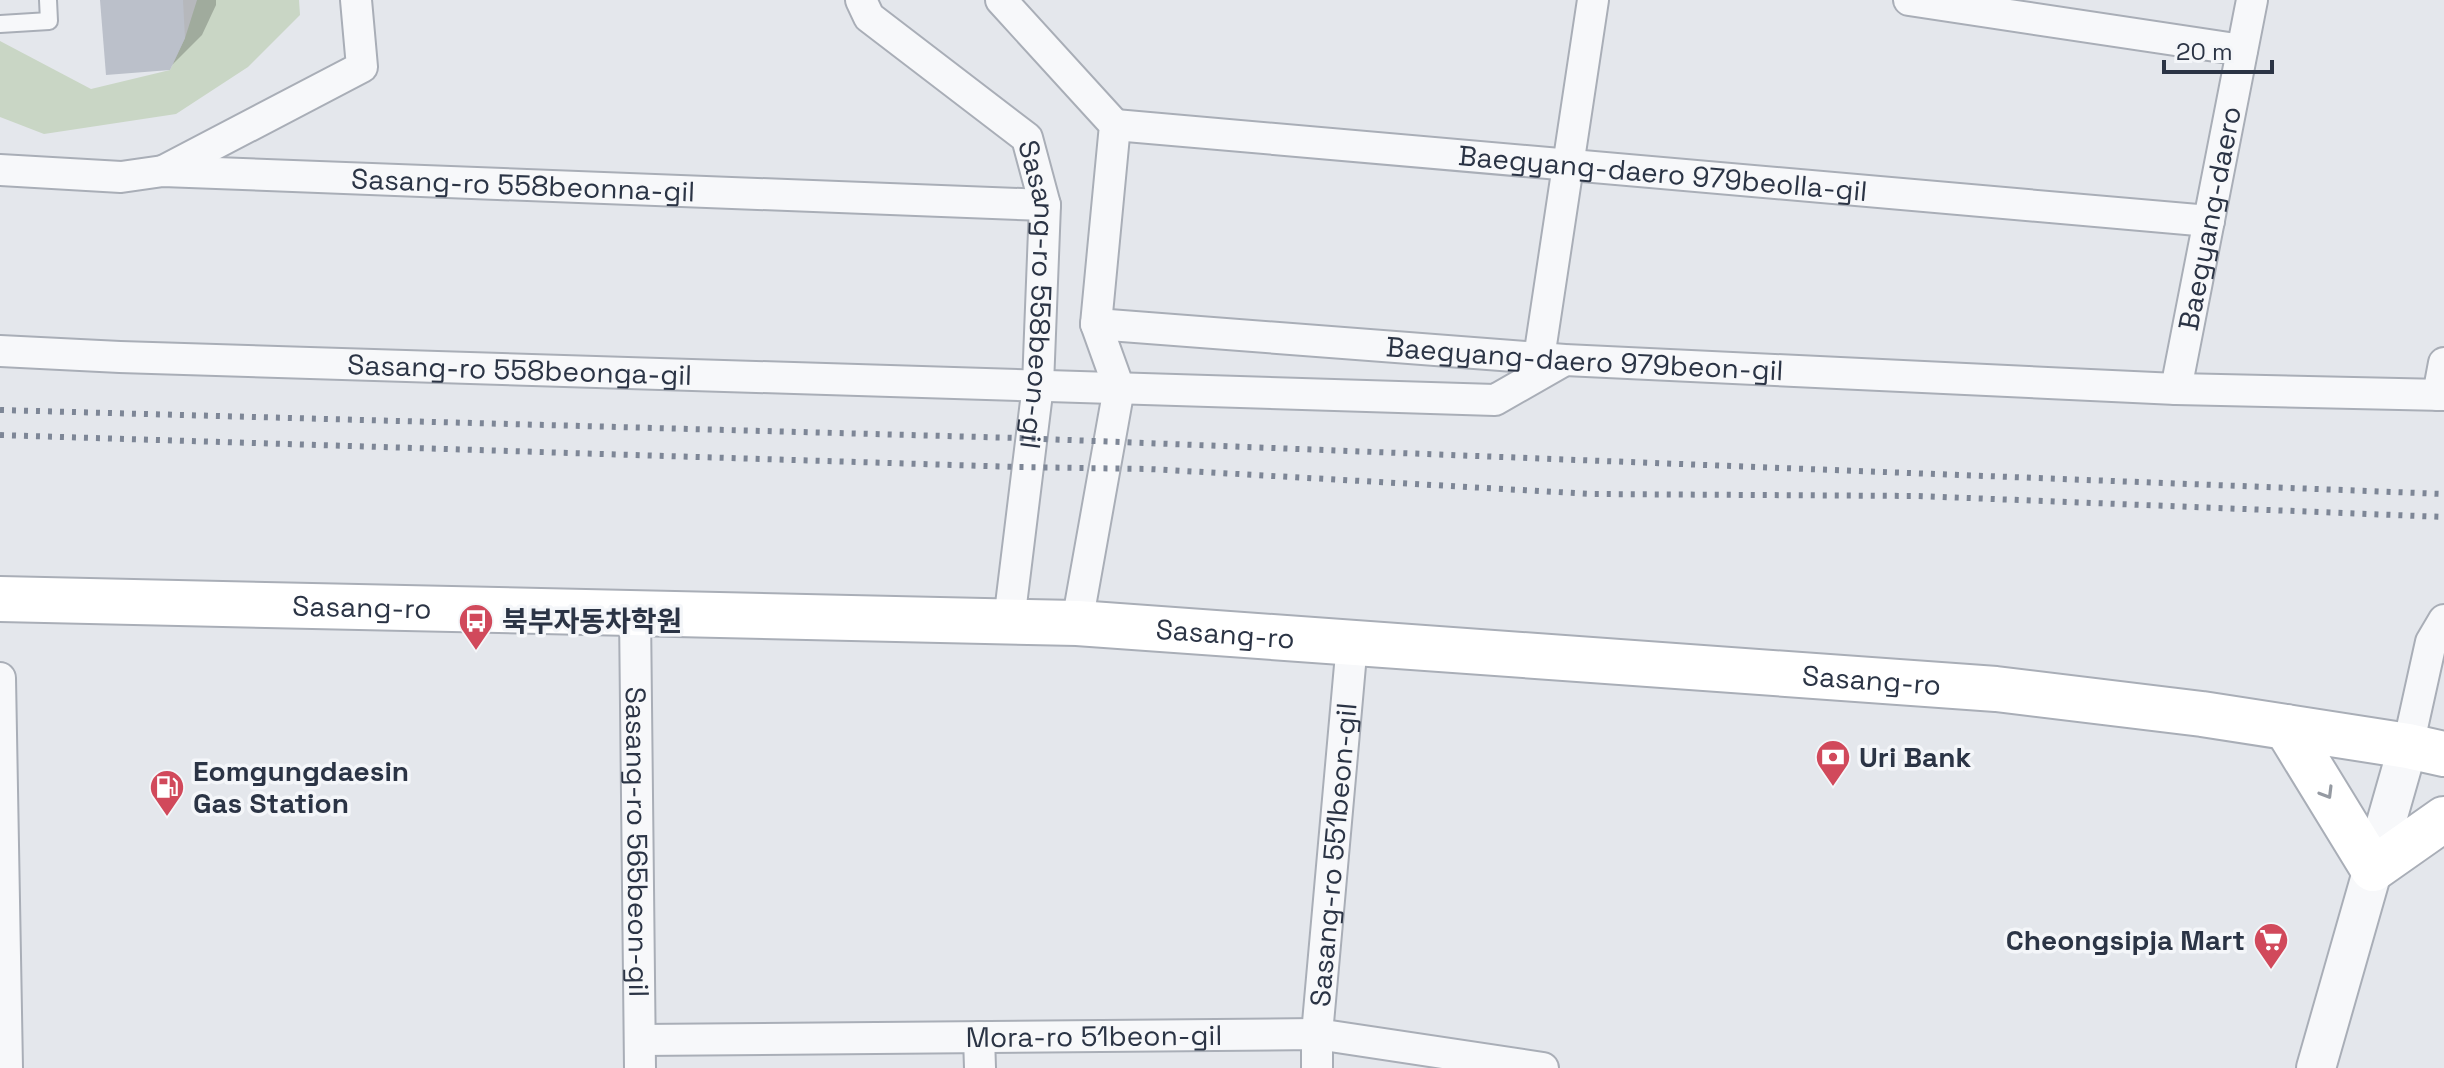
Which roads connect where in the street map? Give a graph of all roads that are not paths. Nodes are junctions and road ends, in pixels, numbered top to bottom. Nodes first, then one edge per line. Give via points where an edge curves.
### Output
1 (48, 0) edge
2 (356, 0) edge
3 (861, 0) edge
4 (1001, 0) edge
5 (1593, 0) edge
6 (1909, 0) edge
7 (2252, 0) edge
8 (0, 24) edge
9 (2242, 50) junction
10 (1115, 125) junction
11 (1568, 165) junction
12 (0, 170) edge
13 (163, 171) junction
14 (1045, 205) junction
15 (2209, 221) junction
16 (1096, 324) junction
17 (0, 351) edge
18 (1552, 359) junction
19 (2444, 363) edge
20 (1038, 385) junction
21 (1119, 388) junction
22 (2176, 389) junction
23 (2441, 395) edge
24 (0, 599) edge
25 (635, 614) junction
26 (2444, 620) edge
27 (1009, 621) junction
28 (1077, 623) junction
29 (1352, 643) junction
30 (0, 678) edge
31 (2286, 727) junction
32 (2426, 750) edge
33 (2444, 819) edge
34 (2373, 869) junction
35 (1317, 1034) junction
36 (979, 1037) junction
37 (640, 1054) edge
38 (7, 1068) edge
39 (980, 1068) edge
40 (1317, 1068) edge
41 (1543, 1068) edge
42 (2316, 1068) edge

1 - 8 lane via 49,21
2 - 13 street via 362,67
3 - 14 street, Sasang-ro 558beon-gil via 869,17 1027,138
4 - 10 street
5 - 11 street
6 - 9 street
7 - 9 street, Baegyang-daero
9 - 15 street, Baegyang-daero
10 - 11 street, Baegyang-daero 979beolla-gil
10 - 16 street
11 - 15 street, Baegyang-daero 979beolla-gil
11 - 18 street
12 - 13 street, Sasang-ro 558beonna-gil via 121,177
13 - 14 street, Sasang-ro 558beonna-gil
14 - 20 street, Sasang-ro 558beon-gil
15 - 22 street, Baegyang-daero
16 - 18 street, Baegyang-daero 979beon-gil
16 - 21 street
17 - 20 street, Sasang-ro 558beonga-gil
18 - 21 street, Sasang-ro 558beonga-gil via 1495,400
18 - 22 street, Baegyang-daero 979beon-gil
19 - 23 street
20 - 21 street, Sasang-ro 558beonga-gil
20 - 27 street, Sasang-ro 558beon-gil
21 - 28 street
22 - 23 street, Baegyang-daero 979beon-gil
24 - 25 main road, Sasang-ro
25 - 27 main road, Sasang-ro
25 - 37 street, Sasang-ro 565beon-gil
26 - 32 street via 2431,642
27 - 28 main road, Sasang-ro
28 - 29 main road, Sasang-ro
29 - 31 main road, Sasang-ro via 1996,689
29 - 35 street, Sasang-ro 551beon-gil
30 - 38 street
31 - 32 main road, Sasang-ro
31 -> 34 main road
32 - 34 street
33 - 34 main road
34 - 42 street
35 - 36 street, Mora-ro 51beon-gil
35 - 40 street, Sasang-ro 551beon-gil
35 - 41 street, Mora-ro 51beon-gil
36 - 37 street, Mora-ro 51beon-gil
36 - 39 street

